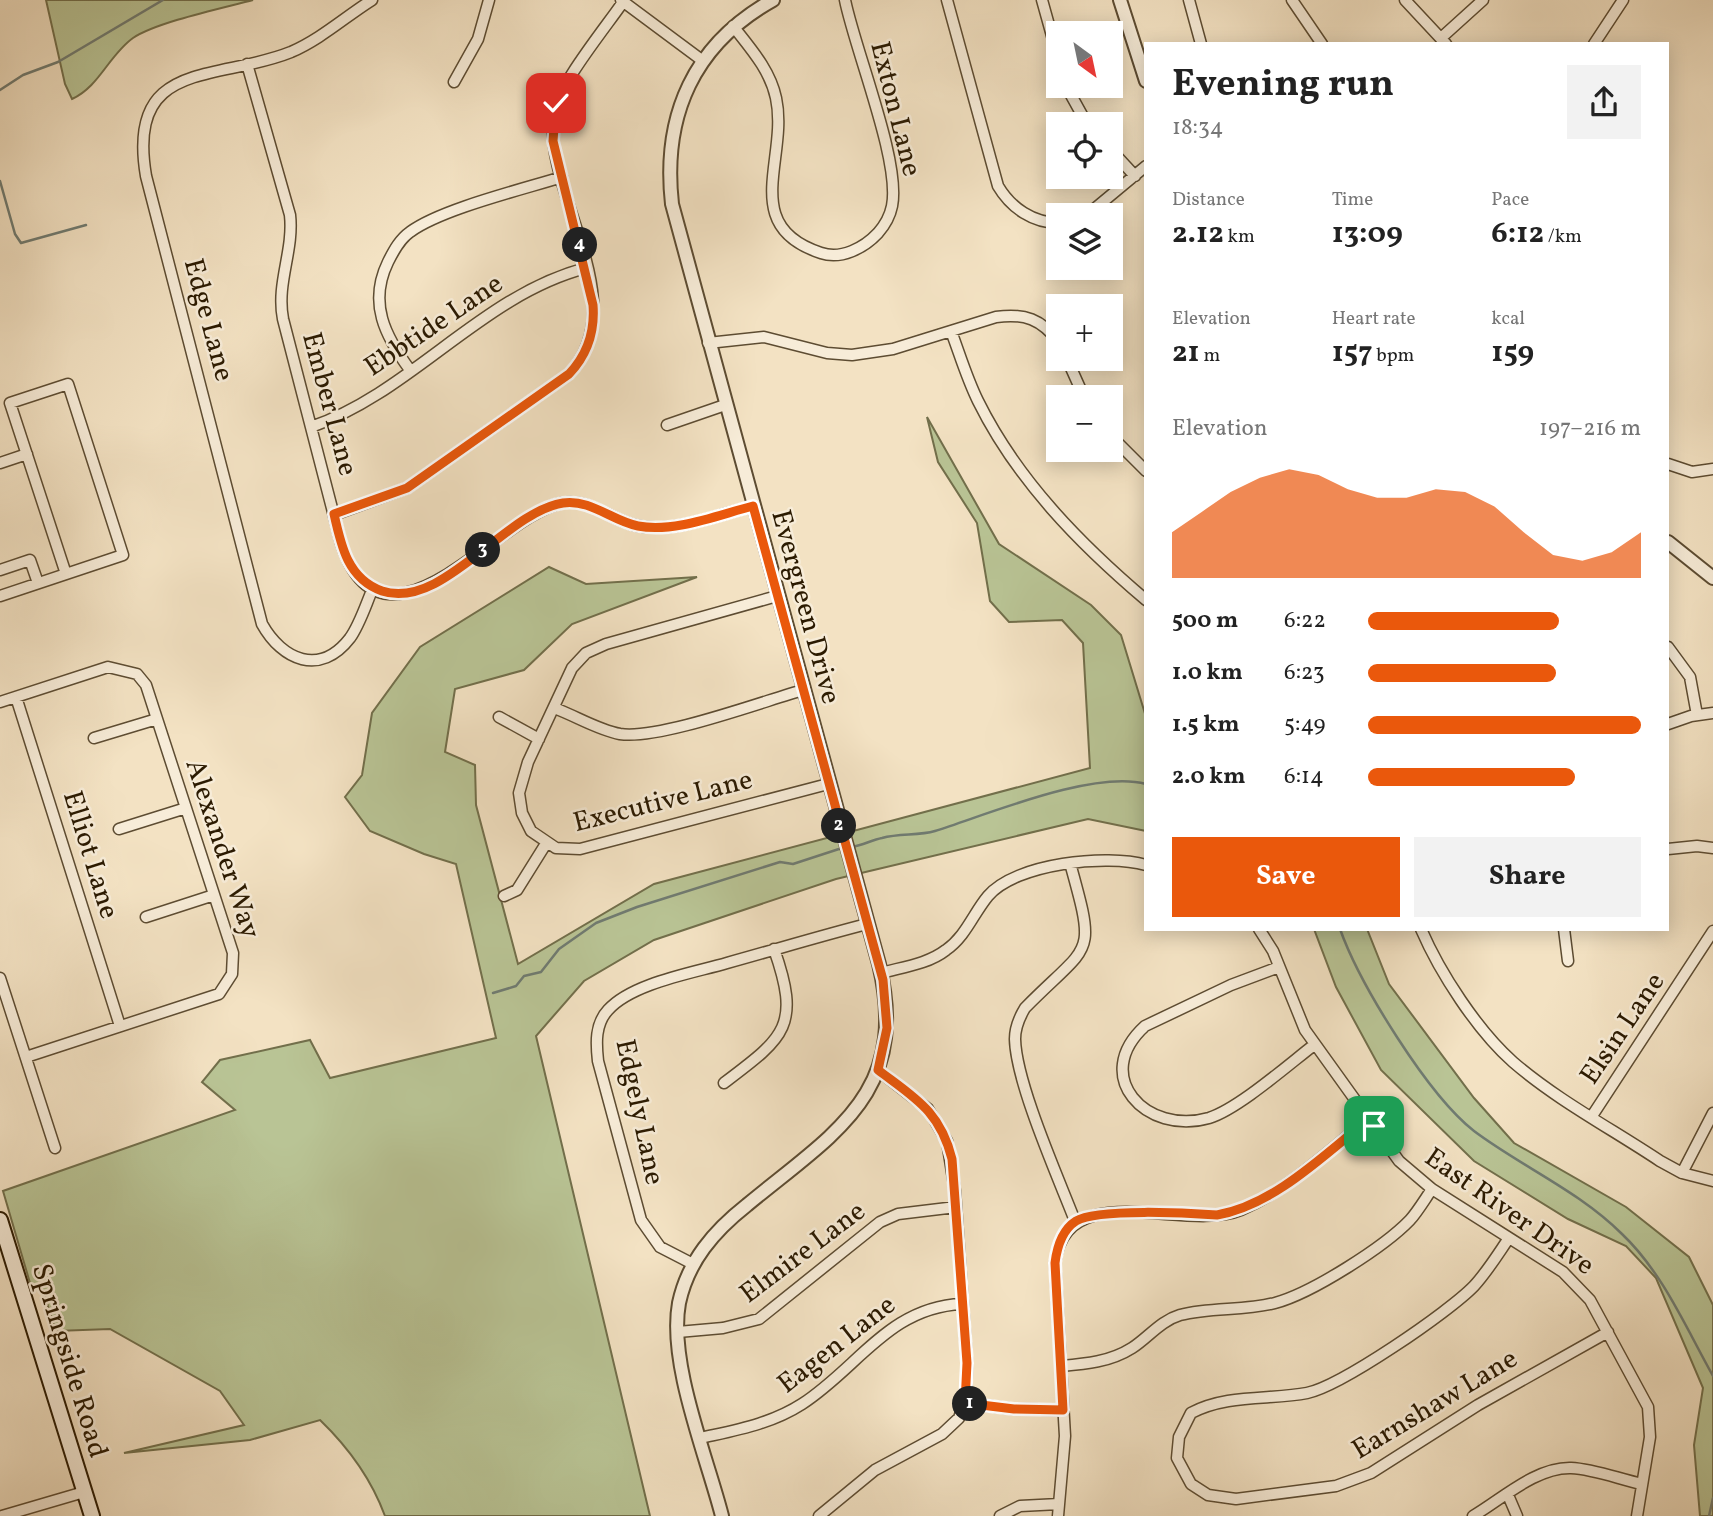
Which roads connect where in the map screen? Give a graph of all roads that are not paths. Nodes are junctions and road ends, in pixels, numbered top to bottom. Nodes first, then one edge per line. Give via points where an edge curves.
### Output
1 (372, 0) edge
2 (489, 0) edge
3 (774, 0) edge
4 (845, 0) edge
5 (947, 0) edge
6 (1042, 0) edge
7 (1119, 0) edge
8 (1189, 0) edge
9 (1292, 0) edge
10 (1405, 0) edge
11 (1483, 0) edge
12 (1623, 0) edge
13 (622, 1) edge
14 (1048, 21) edge
15 (733, 26) junction
16 (1444, 41) edge
17 (1200, 42) edge
18 (1321, 42) edge
19 (1595, 42) edge
20 (703, 61) junction
21 (247, 64) junction
22 (1144, 74) edge
23 (454, 82) dead end
24 (1123, 163) edge
25 (1144, 168) edge
26 (1135, 176) junction
27 (562, 177) junction
28 (1102, 203) edge
29 (1046, 222) edge
30 (586, 268) junction
31 (1046, 328) edge
32 (951, 331) junction
33 (708, 343) junction
34 (410, 370) junction
35 (725, 405) junction
36 (667, 425) dead end
37 (311, 427) junction
38 (1123, 448) edge
39 (27, 454) junction
40 (1, 459) edge
41 (1669, 464) edge
42 (1144, 469) edge
43 (1713, 469) edge
44 (753, 506) junction
45 (334, 514) junction
46 (1669, 543) edge
47 (0, 570) edge
48 (66, 574) junction
49 (1713, 578) edge
50 (38, 583) junction
51 (373, 588) junction
52 (0, 596) edge
53 (777, 596) junction
54 (1144, 598) edge
55 (1669, 649) edge
56 (803, 690) junction
57 (16, 697) junction
58 (0, 702) edge
59 (554, 708) junction
60 (1713, 713) edge
61 (1697, 715) junction
62 (499, 717) dead end
63 (157, 719) junction
64 (1669, 724) edge
65 (94, 738) dead end
66 (539, 739) junction
67 (828, 783) junction
68 (186, 808) junction
69 (119, 829) dead end
70 (547, 842) junction
71 (1713, 848) edge
72 (1669, 849) edge
73 (1070, 863) junction
74 (1144, 865) edge
75 (214, 895) junction
76 (505, 896) dead end
77 (146, 917) dead end
78 (867, 924) junction
79 (1260, 931) edge
80 (1422, 931) edge
81 (1564, 931) edge
82 (1713, 931) edge
83 (774, 949) junction
84 (1568, 961) dead end
85 (1279, 967) junction
86 (881, 973) junction
87 (0, 978) edge
88 (120, 1026) junction
89 (1314, 1045) junction
90 (26, 1057) junction
91 (878, 1070) junction
92 (724, 1083) dead end
93 (1713, 1113) edge
94 (1592, 1116) junction
95 (1369, 1119) junction
96 (55, 1148) dead end
97 (1682, 1173) junction
98 (1713, 1181) edge
99 (1432, 1189) junction
100 (956, 1207) junction
101 (0, 1220) edge
102 (1076, 1221) junction
103 (1509, 1238) junction
104 (693, 1264) junction
105 (962, 1304) junction
106 (678, 1332) junction
107 (1608, 1332) junction
108 (1060, 1366) junction
109 (965, 1403) junction
110 (1063, 1410) junction
111 (701, 1438) junction
112 (1642, 1484) junction
113 (84, 1492) junction
114 (1508, 1495) junction
115 (1059, 1504) junction
116 (7, 1515) edge
117 (92, 1516) edge
118 (722, 1516) edge
119 (819, 1516) edge
120 (1000, 1516) edge
121 (1058, 1516) edge
122 (1473, 1516) edge
123 (1517, 1516) edge
124 (1637, 1516) edge

1 - 21 street, Edge Lane via 304,45
2 - 23 street via 478,39
3 - 15 street, Evergreen Drive
4 - 15 street, Exton Lane via 880,127 893,196 889,216 879,232 864,246 845,254 825,255 804,247 776,219 771,193 779,129 776,99 763,65
5 - 29 street via 998,186 1026,214
6 - 14 street
7 - 22 street
8 - 17 street
9 - 18 street
10 - 16 street
11 - 16 street
12 - 19 street
13 - 20 street
13 - 27 street via 556,103 553,141
15 - 20 street, Evergreen Drive
20 - 33 street, Evergreen Drive via 679,110 669,172 675,220
21 - 37 street, Ember Lane via 290,215 292,239 280,295
21 - 51 street, Edge Lane via 187,78 166,90 143,129 146,176 262,624 279,649 305,662 330,654 348,640
24 - 26 street
25 - 26 street
26 - 28 street
27 - 30 street
27 - 34 street via 432,220 403,239 385,269 379,304 387,336
30 - 34 street, Ebbtide Lane via 554,277 519,295
30 - 45 street via 593,328 582,358 569,374 407,488
31 - 32 street via 1040,321 1013,315
32 - 33 street via 879,353 852,355 764,337
32 - 54 street via 977,400 1010,454 1094,556
33 - 35 street, Evergreen Drive
34 - 37 street, Ebbtide Lane via 347,411
35 - 36 street
35 - 44 street, Evergreen Drive
37 - 45 street, Ember Lane
38 - 42 street
39 - 40 street
39 - 48 street
39 - 48 street via 10,403 68,384 123,555
41 - 43 street via 1692,472
44 - 51 street via 650,527 588,505 562,503 539,512 442,579 397,594
44 - 53 street, Evergreen Drive
45 - 51 street, Ember Lane via 349,565
46 - 49 street
47 - 50 street via 30,560
48 - 50 street
50 - 52 street
53 - 56 street, Evergreen Drive
53 - 59 street, Executive Lane via 586,653 572,667
55 - 61 street via 1690,677
56 - 59 street via 638,734 617,734
56 - 67 street, Evergreen Drive
57 - 58 street
57 - 63 street, Alexander Way via 108,667 137,674 146,685
57 - 88 street, Elliot Lane
59 - 66 street, Executive Lane
60 - 61 street
61 - 64 street
62 - 66 street
63 - 65 street
63 - 68 street, Alexander Way
66 - 70 street, Executive Lane via 524,772 520,803 531,831
67 - 70 street, Executive Lane via 590,847 556,848
67 - 78 street, Evergreen Drive
68 - 69 street
68 - 75 street, Alexander Way
70 - 76 street via 517,890
71 - 72 street
73 - 74 street via 1113,859
73 - 86 street via 1007,883 990,894 970,926 944,953
73 - 102 street via 1084,911 1082,953 1025,1008 1015,1038 1026,1085
75 - 77 street
75 - 88 street, Alexander Way via 233,953 232,974 219,994
78 - 83 street, Edgely Lane
78 - 86 street, Evergreen Drive
79 - 85 street, East River Drive
80 - 94 street via 1439,965 1502,1051
81 - 84 street
82 - 94 street, Elsin Lane
83 - 92 street via 785,980 785,1026 773,1043
83 - 104 street, Edgely Lane via 638,991 609,1009 598,1026 601,1073 641,1220 660,1247
85 - 89 street, East River Drive
85 - 89 street via 1145,1026 1125,1055 1127,1088 1139,1106 1158,1118 1210,1118
86 - 91 street, Evergreen Drive via 887,1028
87 - 90 street
88 - 90 street, Alexander Way
89 - 95 street, East River Drive
90 - 96 street
91 - 100 street via 920,1101 942,1129 952,1159
91 - 104 street, Evergreen Drive via 854,1113 723,1226
93 - 97 street
94 - 97 street
95 - 99 street, East River Drive via 1399,1161
95 - 102 street via 1293,1178 1233,1212 1109,1213
97 - 98 street
99 - 103 street, East River Drive
99 - 108 street via 1394,1235 1309,1290 1263,1305 1181,1315 1114,1357
100 - 105 street
100 - 106 street, Elmire Lane via 898,1214 880,1222 760,1320
101 - 113 main road, Springside Road
102 - 108 street via 1060,1239 1055,1263
103 - 107 street, East River Drive via 1574,1281
103 - 107 street, Earnshaw Lane via 1459,1300 1343,1378 1308,1392 1227,1401 1191,1413 1177,1447 1185,1476 1199,1491 1226,1499 1349,1483 1382,1468 1478,1405
104 - 106 street, Evergreen Drive via 679,1304
105 - 109 street
105 - 111 street, Eagen Lane via 931,1307 910,1316 813,1397 780,1416
106 - 111 street, Evergreen Drive via 680,1362
107 - 112 street, East River Drive via 1639,1386 1650,1418
108 - 110 street
109 - 110 street
109 - 119 street via 959,1418 942,1434 875,1470
110 - 115 street
111 - 118 street, Evergreen Drive
112 - 114 street via 1570,1468 1544,1473
112 - 124 street, East River Drive
113 - 116 street
113 - 117 main road, Springside Road
114 - 122 street
114 - 123 street
115 - 120 street via 1020,1506
115 - 121 street

